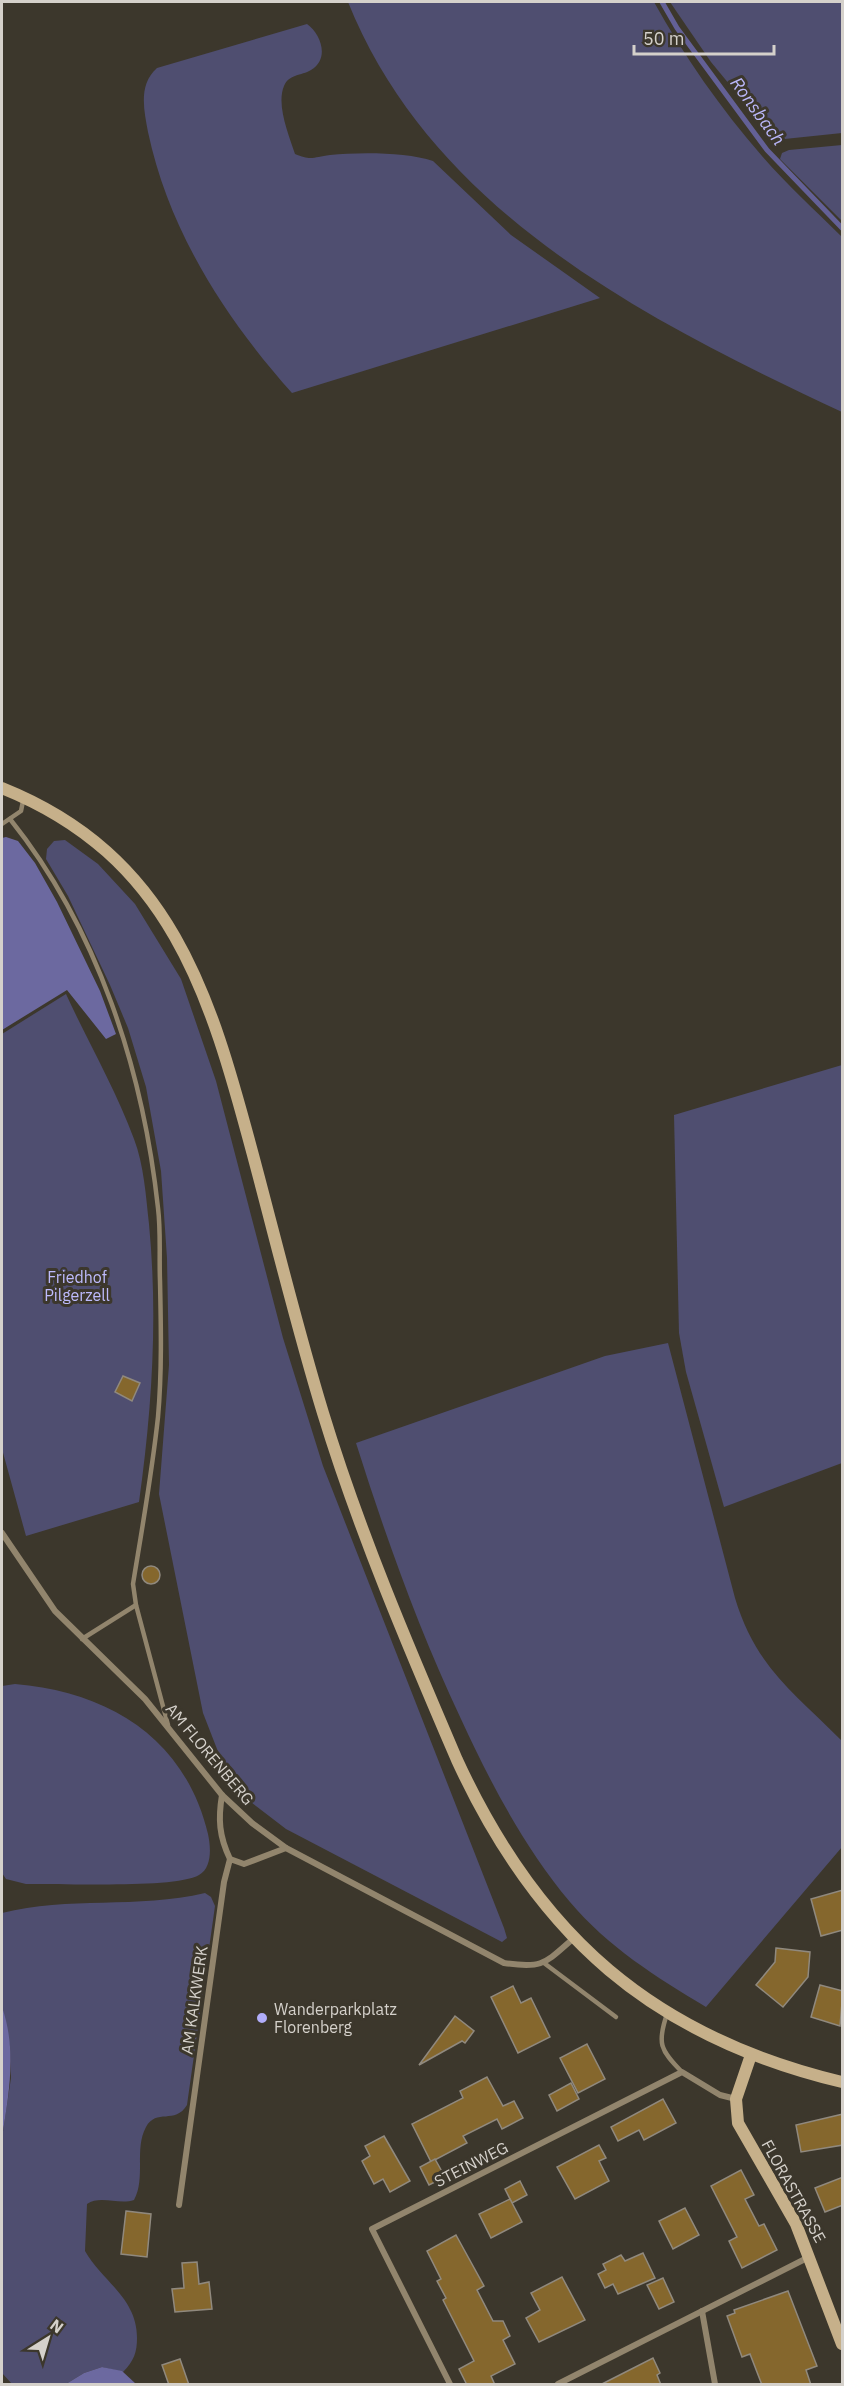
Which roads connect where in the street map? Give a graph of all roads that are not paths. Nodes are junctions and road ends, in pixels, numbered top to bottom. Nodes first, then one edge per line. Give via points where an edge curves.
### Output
1 (2, 788) edge
2 (25, 797) junction
3 (10, 819) junction
4 (2, 824) edge
5 (2, 1533) edge
6 (136, 1605) junction
7 (81, 1640) junction
8 (168, 1725) junction
9 (222, 1795) junction
10 (286, 1848) junction
11 (230, 1859) junction
12 (574, 1938) junction
13 (544, 1963) junction
14 (667, 2014) junction
15 (616, 2017) dead end
16 (752, 2055) junction
17 (682, 2072) junction
18 (843, 2082) edge
19 (736, 2099) junction
20 (179, 2205) dead end
21 (811, 2256) junction
22 (702, 2311) junction
23 (843, 2344) edge
24 (450, 2385) edge
25 (558, 2385) edge
26 (715, 2385) edge

1 - 2 street
2 - 3 lane via 21,811
2 - 12 street via 67,821 117,861 159,909 189,958 229,1063 322,1410 376,1563 473,1794 511,1859
3 - 4 lane
3 - 6 lane via 62,898 105,988 138,1086 153,1171 159,1210 158,1418 133,1584
5 - 7 street, AM FLORENBERG via 36,1586
6 - 7 lane
6 - 8 lane
7 - 8 street, AM FLORENBERG
8 - 9 street, AM FLORENBERG
9 - 10 street, AM FLORENBERG
9 - 11 street via 220,1838
10 - 11 street via 244,1864
10 - 13 street, AM FLORENBERG via 504,1962 530,1966
11 - 20 street, AM KALKWERK
12 - 13 street
12 - 14 street via 602,1965
13 - 15 lane
14 - 16 street
14 - 17 lane via 661,2044
16 - 18 street
16 - 19 street, FLORASTRASSE
17 - 19 street via 720,2095
17 - 24 street, STEINWEG via 372,2229
19 - 21 street, FLORASTRASSE via 738,2123
21 - 22 street
21 - 23 street, FLORASTRASSE
22 - 25 street
22 - 26 street

